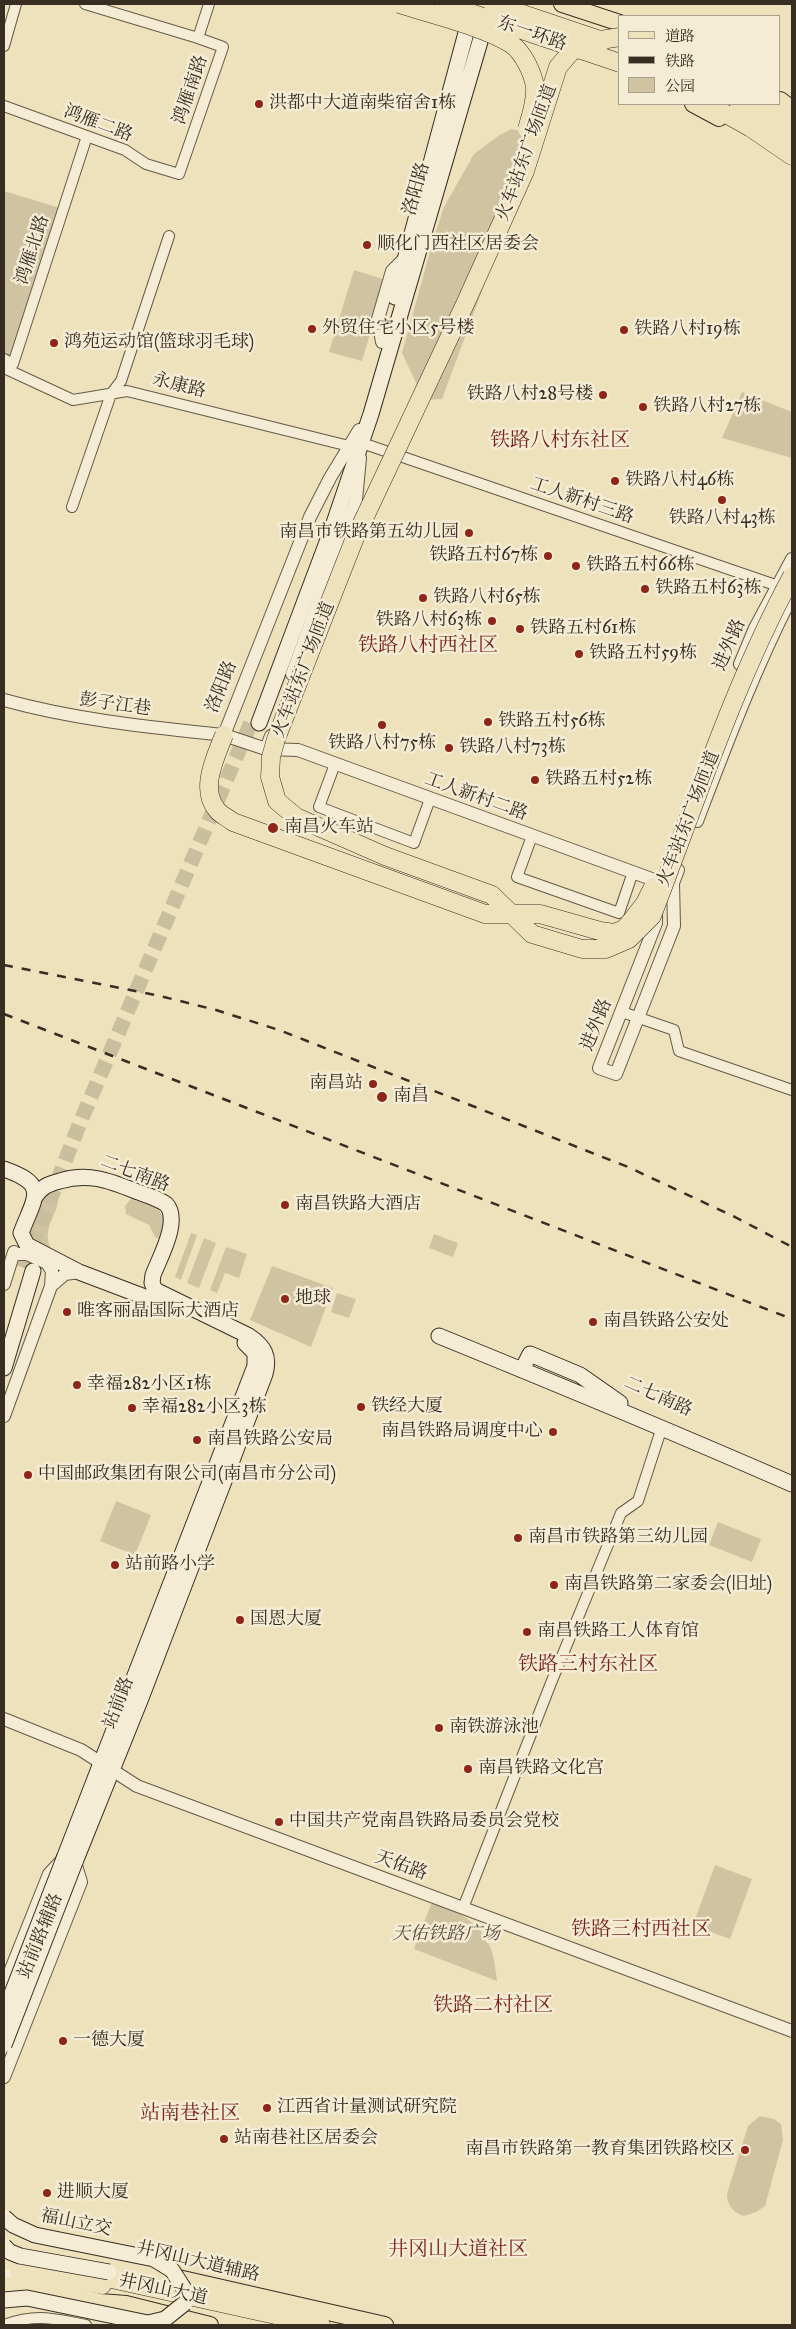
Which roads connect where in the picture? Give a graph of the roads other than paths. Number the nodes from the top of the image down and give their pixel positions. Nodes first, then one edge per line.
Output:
1 (16, 4) edge
2 (84, 4) edge
3 (209, 4) edge
4 (399, 4) edge
5 (427, 4) edge
6 (444, 4) edge
7 (492, 4) edge
8 (517, 4) edge
9 (562, 4) edge
10 (472, 11) edge
11 (618, 22) edge
12 (486, 24) junction
13 (198, 38) junction
14 (618, 38) edge
15 (618, 44) edge
16 (618, 44) edge
17 (4, 46) edge
18 (618, 62) edge
19 (618, 69) edge
20 (781, 101) edge
21 (695, 105) edge
22 (710, 105) edge
23 (741, 105) edge
24 (754, 105) edge
25 (767, 105) edge
26 (4, 106) edge
27 (792, 108) edge
28 (792, 122) edge
29 (792, 131) edge
30 (87, 136) junction
31 (792, 137) edge
32 (792, 156) edge
33 (792, 165) edge
34 (179, 174) joint
35 (168, 236) dead end
36 (466, 302) junction
37 (4, 360) edge
38 (4, 368) edge
39 (111, 394) junction
40 (357, 440) junction
41 (72, 507) dead end
42 (792, 559) edge
43 (785, 581) edge
44 (792, 591) edge
45 (792, 596) edge
46 (4, 700) edge
47 (256, 722) tunnel mouth
48 (224, 734) junction
49 (266, 749) junction
50 (335, 764) junction
51 (430, 799) junction
52 (532, 836) junction
53 (633, 872) junction
54 (665, 882) junction
55 (513, 914) junction
56 (622, 1012) junction
57 (638, 1018) junction
58 (792, 1090) edge
59 (4, 1162) edge
60 (4, 1169) edge
61 (56, 1182) junction
62 (35, 1197) junction
63 (21, 1233) junction
64 (12, 1258) junction
65 (80, 1272) junction
66 (4, 1284) edge
67 (51, 1286) junction
68 (439, 1336) dead end
69 (4, 1340) edge
70 (4, 1368) edge
71 (522, 1370) junction
72 (259, 1372) junction
73 (4, 1416) edge
74 (662, 1427) junction
75 (792, 1474) edge
76 (792, 1484) edge
77 (4, 1719) edge
78 (107, 1766) junction
79 (70, 1859) junction
80 (463, 1908) junction
81 (4, 1987) edge
82 (4, 2014) edge
83 (792, 2032) edge
84 (4, 2045) edge
85 (4, 2078) edge
86 (4, 2228) edge
87 (4, 2259) edge
88 (4, 2269) edge
89 (4, 2275) edge
90 (4, 2285) edge
91 (52, 2290) junction
92 (186, 2299) junction
93 (4, 2300) edge
94 (126, 2304) junction
95 (40, 2316) junction
96 (186, 2324) edge
97 (4, 2325) edge
98 (86, 2325) edge
99 (210, 2325) edge
100 (283, 2325) edge
101 (321, 2325) edge
102 (385, 2325) edge

1 - 17 street
2 - 13 street
3 - 13 street, 鸿雁南路
4 - 36 highway, 火车站东广场匝道, bridge
5 - 10 main road
6 - 18 highway, 东一环路, bridge
7 - 12 main road, 洛阳路
7 - 15 highway, 东一环路, bridge
8 - 16 main road
9 - 11 main road
10 - 12 main road
10 - 40 main road, 洛阳路
12 - 19 main road
12 - 40 main road, 洛阳路
13 - 34 street, 鸿雁南路
14 - 36 highway, 火车站东广场匝道, bridge
20 - 27 main road
21 - 33 main road
22 - 32 highway
23 - 31 highway
24 - 29 main road
25 - 28 highway
26 - 30 street, 鸿雁二路
30 - 34 street, 鸿雁二路
30 - 37 street, 鸿雁北路
35 - 39 street
36 - 55 highway, 火车站东广场匝道, bridge
38 - 39 street, 永康路
39 - 40 street, 永康路
39 - 41 street
40 - 43 street, 工人新村三路
40 - 47 main road, 洛阳路
40 - 48 street, 洛阳路
40 - 49 street, 洛阳路
42 - 43 street, 进外路
43 - 44 street, 工人新村三路
43 - 54 street, 进外路
43 - 55 highway, 火车站东广场匝道, bridge
45 - 54 street, 进外路
46 - 48 street, 彭子江巷
48 - 49 street, 洛阳路
48 - 55 highway, 火车站东广场匝道, bridge
49 - 50 street, 工人新村二路
50 - 51 street, 工人新村二路
50 - 51 street
51 - 52 street, 工人新村二路
52 - 53 street, 工人新村二路
52 - 53 street
53 - 54 street, 工人新村二路
54 - 55 highway, 火车站东广场匝道, bridge
54 - 56 street, 进外路
54 - 57 street, 进外路
56 - 57 street
56 - 57 street, 进外路
57 - 58 street
59 - 61 main road
60 - 62 main road
61 - 62 main road
61 - 72 main road, 二七南路
62 - 63 main road
63 - 64 street
63 - 65 main road
64 - 66 street
64 - 67 street
65 - 67 street
65 - 72 main road
67 - 73 street
68 - 71 main road, 二七南路
69 - 70 main road
71 - 74 main road, 二七南路
71 - 75 main road, 二七南路
72 - 78 main road, 站前路
74 - 76 main road, 二七南路
74 - 80 street
77 - 78 street, 天佑路
78 - 79 main road, 站前路
78 - 80 street, 天佑路
79 - 81 street, 站前路辅路
79 - 82 main road, 站前路, bridge
79 - 84 main road, 站前路, bridge
79 - 85 street, 站前路辅路
80 - 83 street, 天佑路
86 - 87 main road
86 - 92 main road, 福山立交, bridge
86 - 102 main road, 井冈山大道辅路
87 - 92 highway, 井冈山大道
88 - 92 highway, 井冈山大道
89 - 94 main road
90 - 91 main road
91 - 94 main road
91 - 95 street
92 - 93 main road, bridge
92 - 100 highway, 井冈山大道
92 - 101 highway, 井冈山大道
94 - 96 main road
95 - 97 street
95 - 98 street
96 - 99 main road

